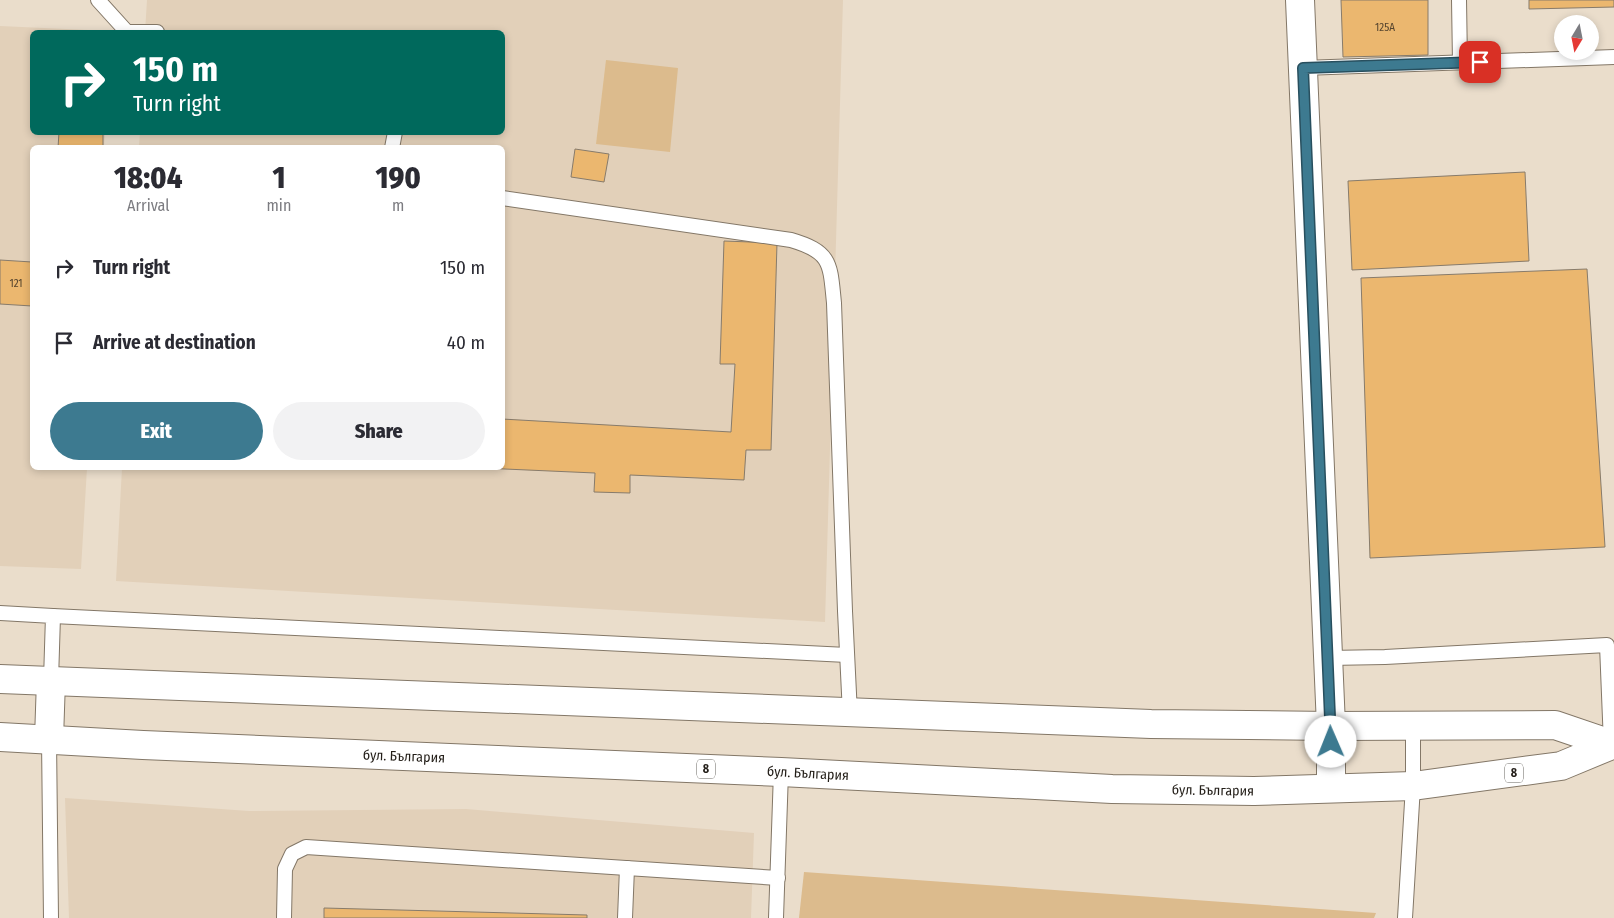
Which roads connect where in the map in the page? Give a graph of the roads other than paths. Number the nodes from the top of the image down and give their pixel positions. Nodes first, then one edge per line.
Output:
1 (98, 0) edge
2 (1300, 0) edge
3 (1459, 0) edge
4 (124, 30) edge
5 (1614, 57) edge
6 (1460, 62) junction
7 (1303, 68) junction
8 (505, 198) edge
9 (0, 613) edge
10 (53, 616) junction
11 (848, 656) junction
12 (1328, 658) junction
13 (0, 679) edge
14 (51, 680) junction
15 (850, 714) junction
16 (1413, 725) junction
17 (1331, 726) junction
18 (0, 737) edge
19 (49, 740) junction
20 (1612, 744) edge
21 (781, 772) junction
22 (1413, 786) junction
23 (1331, 788) junction
24 (627, 868) junction
25 (778, 878) junction
26 (51, 918) edge
27 (284, 918) edge
28 (625, 918) edge
29 (776, 918) edge
30 (1404, 918) edge

1 - 4 lane
2 - 7 main road
3 - 6 lane
5 - 6 lane
6 - 7 lane
7 - 12 main road
8 - 11 lane
9 - 10 lane
10 - 11 lane
10 - 14 lane
11 - 15 lane
12 - 17 main road
12 - 20 lane
13 - 14 main road
14 - 15 main road
14 - 19 main road
15 - 17 main road
16 - 17 main road
16 - 20 main road
16 - 22 lane
17 - 23 main road
18 - 19 main road, бул. България / 8
19 - 21 main road, бул. България / 8
19 - 26 lane
20 - 22 main road, бул. България / 8
21 - 23 main road, бул. България / 8
21 - 25 lane
22 - 23 main road, бул. България / 8
22 - 30 lane
24 - 25 lane
24 - 27 lane
24 - 28 lane
25 - 29 lane

